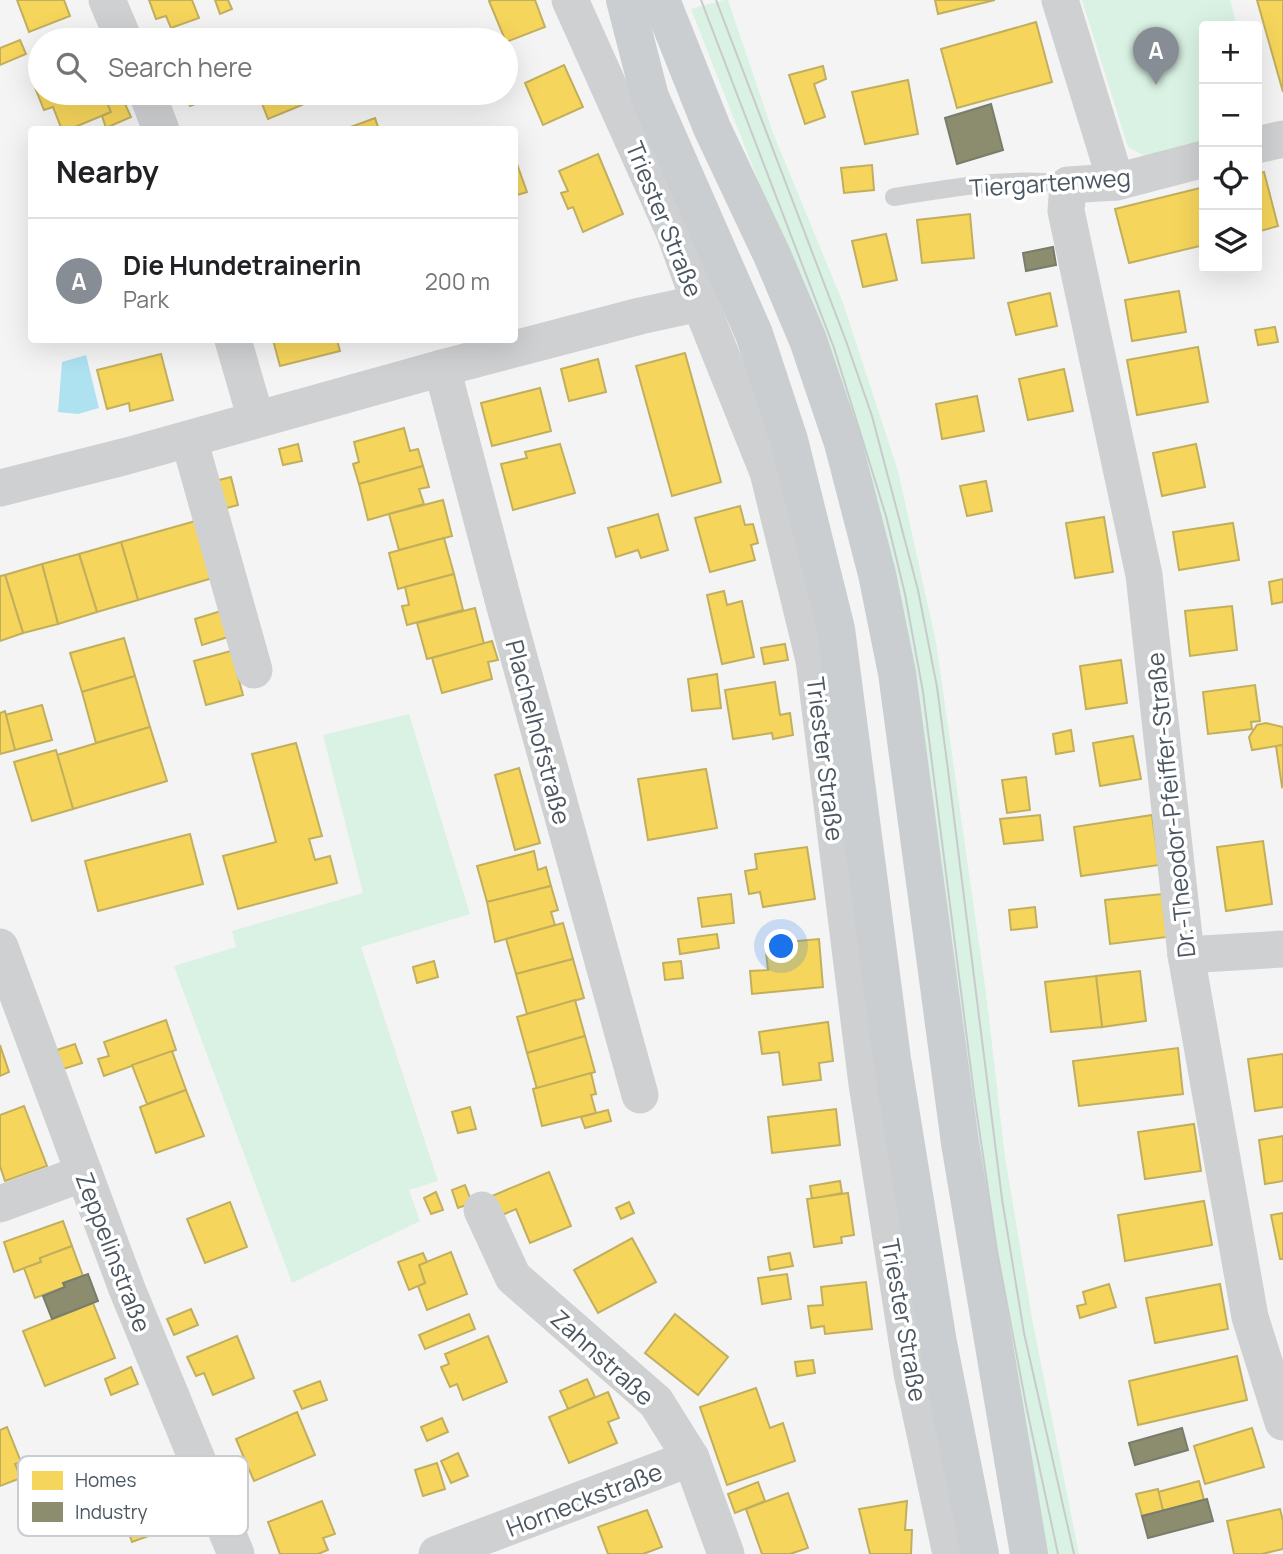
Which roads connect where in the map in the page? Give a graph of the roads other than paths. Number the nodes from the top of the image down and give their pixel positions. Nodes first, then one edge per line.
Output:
1 (107, 0) edge
2 (570, 0) edge
3 (625, 0) edge
4 (661, 0) edge
5 (1060, 0) edge
6 (119, 28) edge
7 (151, 105) edge
8 (159, 126) edge
9 (1283, 139) edge
10 (1262, 144) edge
11 (1199, 160) edge
12 (1116, 181) junction
13 (1068, 185) junction
14 (894, 197) dead end
15 (699, 303) junction
16 (234, 343) edge
17 (442, 368) junction
18 (256, 419) junction
19 (188, 439) junction
20 (0, 488) edge
21 (254, 670) dead end
22 (0, 947) edge
23 (1283, 949) edge
24 (1186, 955) junction
25 (640, 1095) dead end
26 (84, 1173) junction
27 (0, 1204) edge
28 (482, 1210) dead end
29 (1283, 1422) edge
30 (196, 1456) edge
31 (691, 1458) junction
32 (229, 1536) edge
33 (236, 1554) edge
34 (437, 1554) edge
35 (726, 1554) edge
36 (951, 1554) edge
37 (980, 1554) edge
38 (1029, 1554) edge

1 - 6 street
2 - 15 street, Triester Straße
3 - 37 main road, Triester Straße
4 - 38 main road
5 - 12 street
7 - 8 street
9 - 10 street
11 - 12 street, Tiergartenweg
12 - 13 street, Tiergartenweg
13 - 14 lane, Tiergartenweg
13 - 24 street, Dr.-Theodor-Pfeiffer-Straße
15 - 17 street
15 - 36 street, Triester Straße
16 - 18 street
17 - 18 street
17 - 25 street, Plachelhofstraße
18 - 19 street
19 - 20 street
19 - 21 street
22 - 26 street, Zeppelinstraße
23 - 24 street
24 - 29 street, Dr.-Theodor-Pfeiffer-Straße
26 - 27 street
26 - 30 street, Zeppelinstraße
28 - 31 street, Zahnstraße
31 - 34 street, Horneckstraße
31 - 35 street, Zahnstraße
32 - 33 street, Zeppelinstraße

